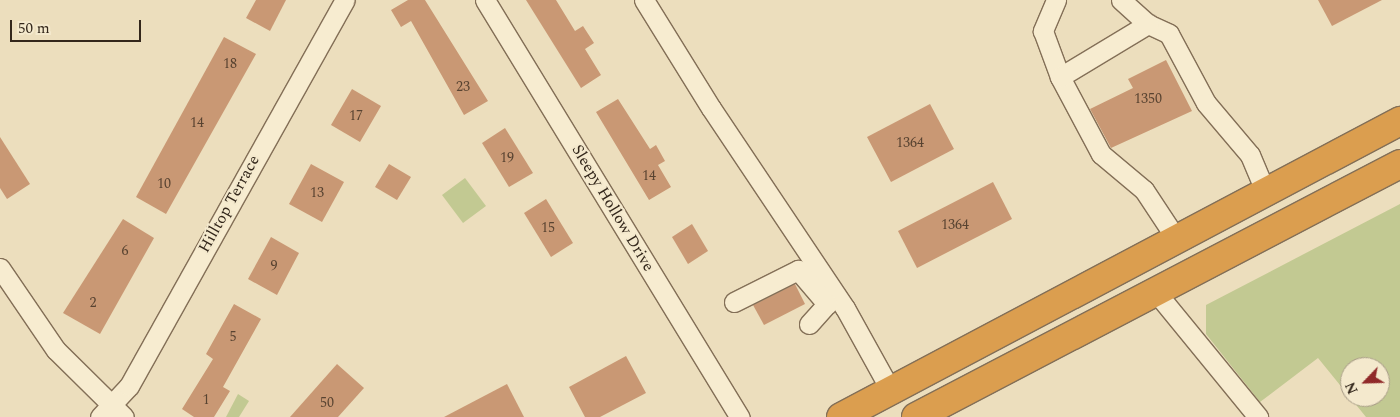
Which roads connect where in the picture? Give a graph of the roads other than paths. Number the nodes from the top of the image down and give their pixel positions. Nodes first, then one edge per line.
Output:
1 (345, 0) edge
2 (485, 0) edge
3 (644, 0) edge
4 (1056, 0) edge
5 (1121, 0) edge
6 (1148, 24) junction
7 (1060, 77) junction
8 (1400, 121) edge
9 (1400, 164) edge
10 (1266, 193) junction
11 (1177, 240) junction
12 (0, 268) edge
13 (1155, 291) junction
14 (734, 302) dead end
15 (809, 324) dead end
16 (891, 391) junction
17 (112, 414) edge
18 (740, 417) edge
19 (841, 417) edge
20 (916, 417) edge
21 (1258, 417) edge

1 - 17 street, Hilltop Terrace
2 - 18 street, Sleepy Hollow Drive
3 - 16 street
4 - 7 street
5 - 6 street
6 - 7 street
6 - 10 street
7 - 11 street
8 - 10 highway
9 - 13 highway
10 - 11 highway
11 - 16 highway
12 - 17 street
13 - 20 highway
13 - 21 street
14 - 15 street
16 - 19 highway

